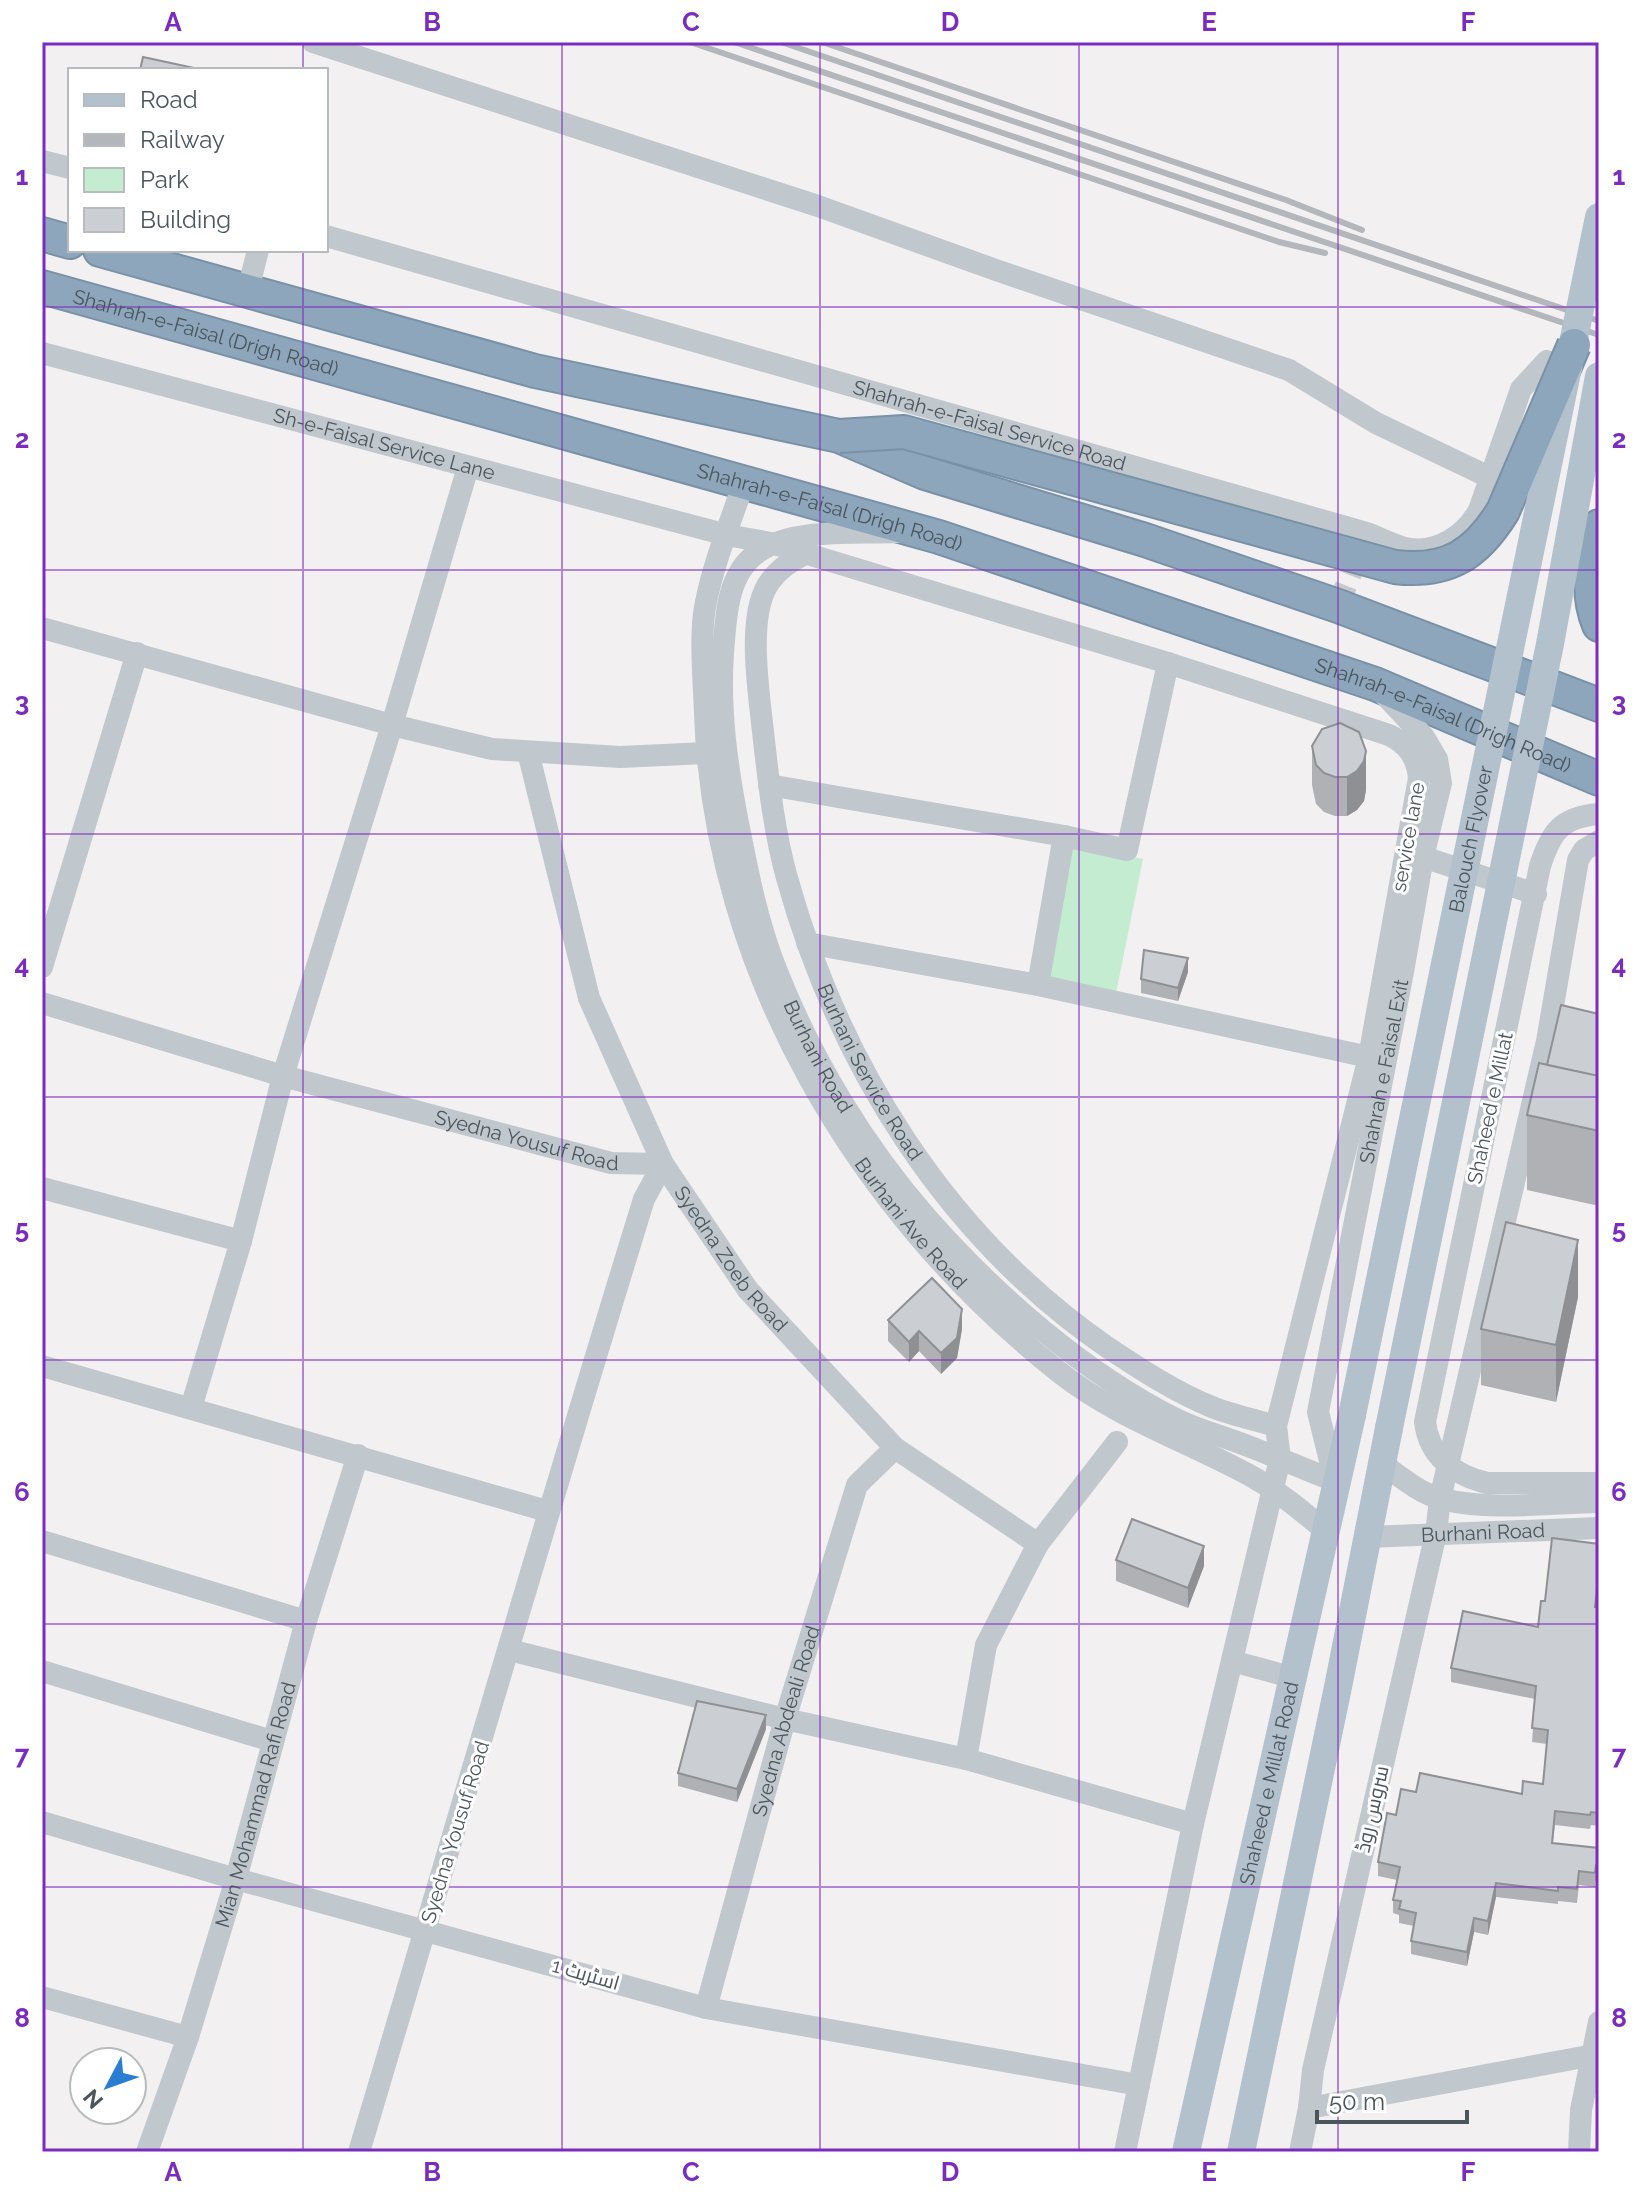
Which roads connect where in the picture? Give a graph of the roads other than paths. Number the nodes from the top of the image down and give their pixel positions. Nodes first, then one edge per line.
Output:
1 (313, 42) edge
2 (42, 161) edge
3 (68, 168) edge
4 (1599, 217) edge
5 (42, 234) edge
6 (328, 237) edge
7 (68, 241) edge
8 (107, 252) edge
9 (258, 252) edge
10 (42, 287) edge
11 (248, 290) junction
12 (42, 353) edge
13 (1561, 353) junction
14 (1596, 411) edge
15 (839, 436) junction
16 (468, 467) junction
17 (1489, 477) junction
18 (744, 482) junction
19 (1599, 526) edge
20 (914, 531) junction
21 (727, 535) junction
22 (771, 543) junction
23 (803, 555) junction
24 (1599, 625) edge
25 (42, 628) edge
26 (137, 653) junction
27 (1168, 663) junction
28 (1375, 684) junction
29 (1599, 705) edge
30 (392, 725) junction
31 (528, 752) junction
32 (706, 753) junction
33 (1599, 779) edge
34 (769, 785) junction
35 (1599, 814) edge
36 (1064, 836) junction
37 (1599, 841) edge
38 (1423, 857) junction
39 (1536, 894) junction
40 (807, 943) junction
41 (42, 967) edge
42 (1038, 985) junction
43 (42, 1003) edge
44 (1369, 1057) junction
45 (283, 1076) junction
46 (663, 1164) junction
47 (42, 1188) edge
48 (241, 1241) junction
49 (42, 1366) edge
50 (191, 1408) junction
51 (1352, 1415) joint
52 (1276, 1426) junction
53 (1117, 1442) dead end
54 (895, 1448) junction
55 (358, 1455) junction
56 (1280, 1459) junction
57 (1382, 1464) junction
58 (1448, 1467) junction
59 (1335, 1481) junction
60 (1599, 1483) edge
61 (1271, 1488) junction
62 (1440, 1499) junction
63 (1599, 1502) edge
64 (547, 1511) junction
65 (1599, 1528) edge
66 (1326, 1531) junction
67 (1436, 1533) junction
68 (1367, 1537) junction
69 (42, 1541) edge
70 (1038, 1544) junction
71 (306, 1621) junction
72 (509, 1650) junction
73 (1232, 1661) junction
74 (1296, 1670) junction
75 (42, 1671) edge
76 (1338, 1687) junction
77 (785, 1719) junction
78 (272, 1741) junction
79 (966, 1759) junction
80 (42, 1822) edge
81 (1193, 1824) junction
82 (236, 1879) junction
83 (425, 1930) junction
84 (42, 1997) edge
85 (706, 2008) junction
86 (1599, 2022) edge
87 (1240, 2031) junction
88 (188, 2037) junction
89 (1595, 2056) edge
90 (1139, 2085) junction
91 (1309, 2108) junction
92 (147, 2152) edge
93 (359, 2152) edge
94 (1125, 2152) edge
95 (1186, 2152) edge
96 (1200, 2152) edge
97 (1224, 2152) edge
98 (1241, 2152) edge
99 (1300, 2152) edge
100 (1579, 2152) edge

1 - 17 street
2 - 3 street
4 - 13 main road, Balouch Flyover, bridge
5 - 7 highway
6 - 17 street, Shahrah-e-Faisal Service Road
8 - 11 highway
9 - 11 street
10 - 18 highway, Shahrah-e-Faisal (Drigh Road)
11 - 15 highway
12 - 16 street, Sh-e-Faisal Service Lane
13 - 15 highway, bridge
13 - 17 street, Shahrah-e-Faisal Service Road
13 - 51 main road, Balouch Flyover, bridge
14 - 57 main road, Balouch Flyover, bridge
15 - 29 highway
16 - 21 street, Sh-e-Faisal Service Lane
16 - 30 street
18 - 20 highway, Shahrah-e-Faisal (Drigh Road)
18 - 21 street
19 - 24 highway
20 - 22 street
20 - 28 highway, Shahrah-e-Faisal (Drigh Road)
21 - 22 street, Sh-e-Faisal Service Lane
21 - 32 street
22 - 23 street, service lane
22 - 56 street, Burhani Road
23 - 27 street, service lane
23 - 34 street, Burhani Service Road
25 - 26 street
26 - 30 street
26 - 41 street
27 - 36 street
27 - 44 street, service lane
28 - 33 highway, Shahrah-e-Faisal (Drigh Road)
28 - 38 street, Shahrah e Faisal Exit
30 - 31 street
30 - 45 street
31 - 32 street
31 - 46 street, Syedna Zoeb Road
32 - 61 street, Burhani Ave Road
34 - 36 street
34 - 40 street, Burhani Service Road
35 - 39 street, Shaheed e Millat
36 - 42 street
37 - 58 street
38 - 39 street
38 - 59 street, Shahrah e Faisal Exit
39 - 58 street, Shaheed e Millat
40 - 42 street
40 - 52 street, Burhani Service Road
42 - 44 street
43 - 45 street, Syedna Yousuf Road
44 - 52 street, service lane
45 - 46 street, Syedna Yousuf Road
45 - 48 street
46 - 54 street, Syedna Zoeb Road
46 - 64 street, Syedna Yousuf Road
47 - 48 street
48 - 50 street
49 - 50 street
50 - 55 street
51 - 59 main road, Shaheed e Millat Road
52 - 56 street, service lane
53 - 70 street
54 - 70 street, Syedna Zoeb Road
54 - 77 street, Syedna Abdeali Road
55 - 64 street
55 - 71 street, Mian Mohammad Rafi Road
56 - 59 street, Burhani Road
56 - 61 street, service lane
57 - 62 street, Burhani Road
57 - 68 main road, Balouch Flyover
58 - 60 street
58 - 62 street, سروس روڈ
59 - 66 main road, Shaheed e Millat Road
61 - 66 street, Burhani Ave Road
61 - 73 street, service lane
62 - 63 street, Burhani Road
62 - 67 street, سروس روڈ
64 - 72 street, Syedna Yousuf Road
65 - 67 street, Burhani Road
66 - 74 main road, Shaheed e Millat Road
67 - 68 street, Burhani Road
67 - 91 street, سروس روڈ
68 - 76 main road
69 - 71 street
70 - 79 street
71 - 78 street, Mian Mohammad Rafi Road
72 - 77 street
72 - 83 street, Syedna Yousuf Road
73 - 74 street
73 - 81 street, service lane
74 - 87 main road
74 - 95 main road, Shaheed e Millat Road
75 - 78 street
76 - 87 main road
76 - 98 main road
77 - 79 street
77 - 85 street, Syedna Abdeali Road
78 - 82 street, Mian Mohammad Rafi Road
79 - 81 street
80 - 82 street, اسٹریٹ 1
81 - 90 street, service lane
82 - 83 street, اسٹریٹ 1
82 - 88 street, Mian Mohammad Rafi Road
83 - 85 street, اسٹریٹ 1
83 - 93 street, Syedna Yousuf Road
84 - 88 street
85 - 90 street, اسٹریٹ 1
86 - 89 street
87 - 96 main road
87 - 97 main road
88 - 92 street, Mian Mohammad Rafi Road
89 - 91 street
89 - 100 street
90 - 94 street, service lane
91 - 99 street, سروس روڈ

